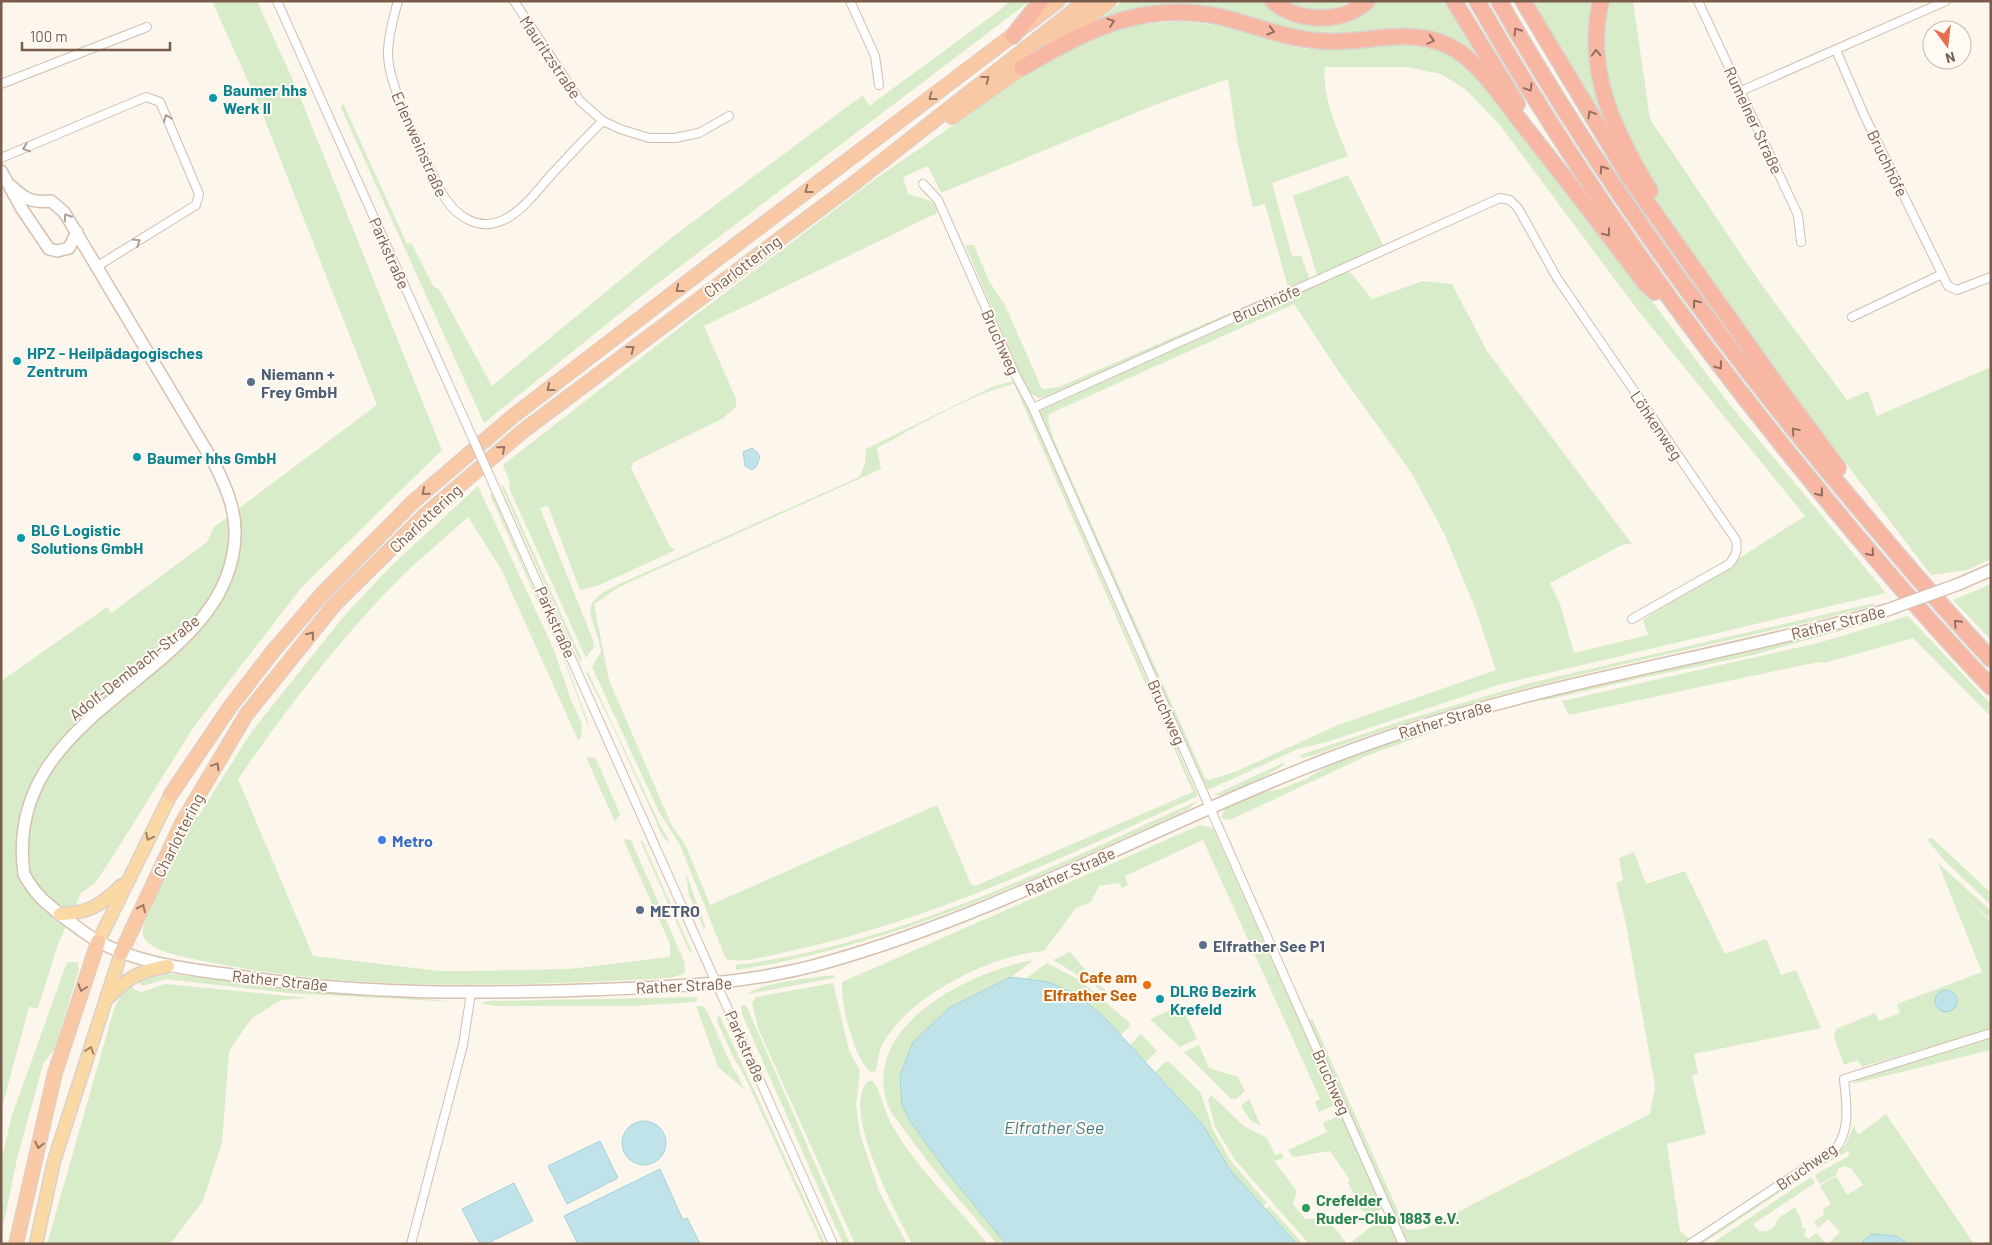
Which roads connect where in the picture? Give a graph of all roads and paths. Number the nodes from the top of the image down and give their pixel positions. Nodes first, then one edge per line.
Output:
1 (277, 1) edge
2 (398, 1) edge
3 (514, 1) edge
4 (850, 1) edge
5 (1041, 1) edge
6 (1058, 1) edge
7 (1086, 1) edge
8 (1109, 1) edge
9 (1273, 1) edge
10 (1367, 1) edge
11 (1454, 1) edge
12 (1477, 1) edge
13 (1500, 1) edge
14 (1523, 1) edge
15 (1601, 1) edge
16 (1698, 1) edge
17 (1946, 1) edge
18 (147, 26) dead end
19 (1013, 36) junction
20 (1836, 50) junction
21 (1022, 68) junction
22 (1, 84) edge
23 (879, 85) dead end
24 (1740, 90) junction
25 (729, 116) dead end
26 (602, 120) junction
27 (1546, 152) junction
28 (1, 158) edge
29 (1, 171) edge
30 (923, 184) dead end
31 (852, 185) junction
32 (11, 186) junction
33 (1500, 198) joint
34 (51, 201) junction
35 (30, 221) junction
36 (77, 232) junction
37 (1801, 242) dead end
38 (69, 248) junction
39 (93, 263) junction
40 (1942, 274) junction
41 (1991, 277) edge
42 (1707, 284) junction
43 (1679, 313) junction
44 (1852, 318) dead end
45 (1033, 408) junction
46 (1871, 523) junction
47 (1991, 570) edge
48 (1632, 619) dead end
49 (1991, 658) edge
50 (116, 681) dead end
51 (1991, 687) edge
52 (172, 794) joint
53 (1210, 809) junction
54 (14, 842) dead end
55 (127, 880) junction
56 (60, 914) junction
57 (98, 942) junction
58 (121, 953) junction
59 (168, 966) junction
60 (718, 984) junction
61 (471, 993) junction
62 (105, 1002) junction
63 (1991, 1033) edge
64 (16, 1244) edge
65 (36, 1244) edge
66 (412, 1244) edge
67 (833, 1244) edge
68 (1403, 1244) edge
69 (1690, 1244) edge

1 - 60 street, Parkstraße, bridge
2 - 26 street, Erlenweinstraße
3 - 26 street, Mauritzstraße
4 - 23 street
5 - 19 highway
6 - 19 highway, Charlottering
31 -> 7 highway, Charlottering
8 - 21 highway
9 - 10 highway
11 - 27 highway
12 -> 43 highway
46 -> 13 highway
42 -> 14 highway
42 -> 15 highway
16 - 24 street, Rumelner Straße
17 - 20 street
18 - 22 street
19 -> 52 highway, Charlottering
20 - 24 street
20 - 40 street, Bruchhöfe
21 -> 27 highway
21 - 31 highway
24 - 37 street, Rumelner Straße
25 - 26 street, Mauritzstraße
27 -> 43 highway
39 -> 28 street
29 - 32 main road
30 - 45 street, Bruchweg
58 -> 31 highway, Charlottering
32 - 34 main road
32 - 35 main road
33 - 45 street, Bruchhöfe
33 - 48 street, Löhkenweg
34 - 35 main road
36 -> 34 main road, Adolf-Dembach-Straße
35 - 38 main road
36 - 38 main road
36 - 39 main road, Adolf-Dembach-Straße
38 - 39 main road
39 - 50 main road, Adolf-Dembach-Straße
40 - 41 street, Bruchhöfe
40 - 44 street
42 - 46 highway
43 -> 51 highway
45 - 53 street, Bruchweg
49 -> 46 highway
47 - 53 main road, Rather Straße, bridge
52 -> 55 main road, Charlottering
53 - 60 main road, Rather Straße
53 - 68 street, Bruchweg
54 - 56 main road
55 - 56 main road
55 - 57 main road, Charlottering
56 - 57 main road
57 - 58 main road
57 -> 64 highway, Charlottering
58 - 59 main road, Rather Straße
58 - 62 main road, Charlottering
59 - 61 main road, Rather Straße
59 - 62 main road
60 - 61 main road, Rather Straße
60 - 67 street, Parkstraße
61 - 66 street
65 -> 62 main road, Charlottering
63 - 69 street, Bruchweg

